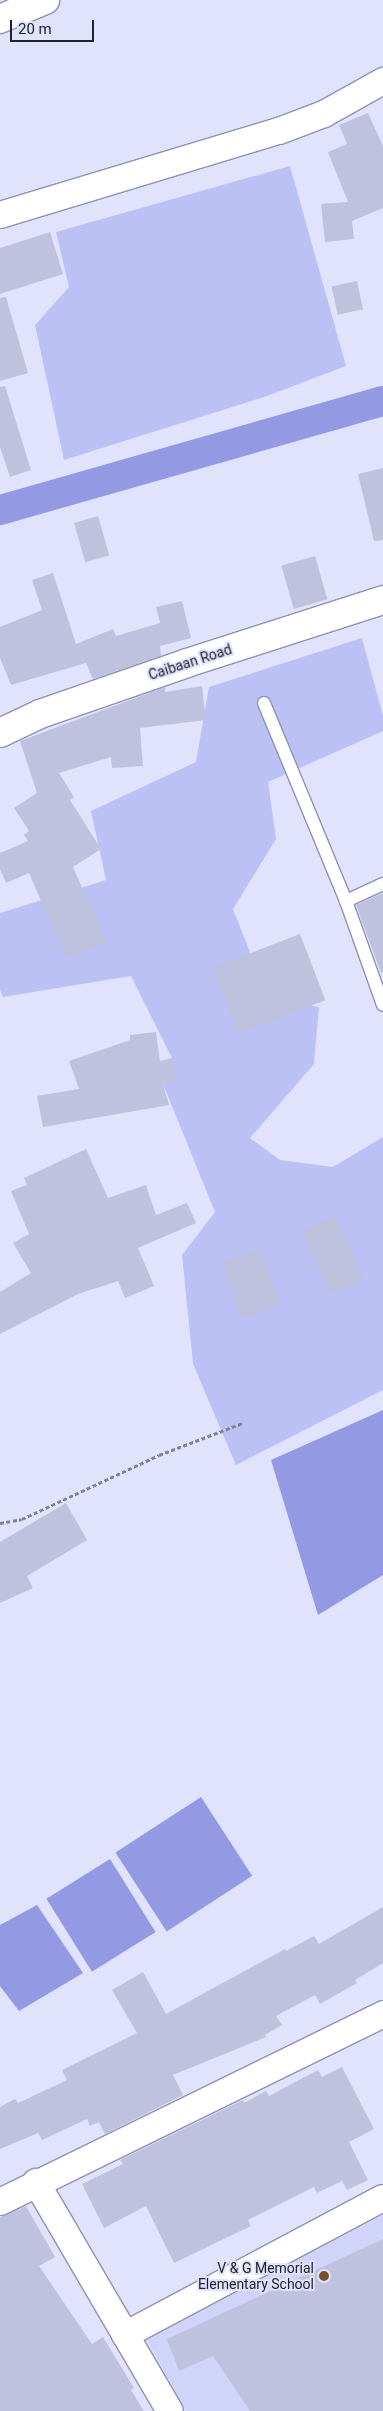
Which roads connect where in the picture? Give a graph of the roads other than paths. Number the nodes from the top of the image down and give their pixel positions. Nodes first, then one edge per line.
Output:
1 (45, 0) edge
2 (0, 19) edge
3 (383, 81) edge
4 (0, 215) edge
5 (383, 600) edge
6 (264, 703) dead end
7 (0, 733) edge
8 (383, 884) edge
9 (346, 901) junction
10 (383, 1005) edge
11 (383, 2014) edge
12 (36, 2182) junction
13 (383, 2198) edge
14 (0, 2202) edge
15 (125, 2335) junction
16 (170, 2411) edge

1 - 2 street
3 - 4 street
5 - 7 street, Caibaan Road
6 - 9 lane
8 - 9 lane
9 - 10 lane
11 - 12 street
12 - 14 street
12 - 15 street
13 - 15 street
15 - 16 street

